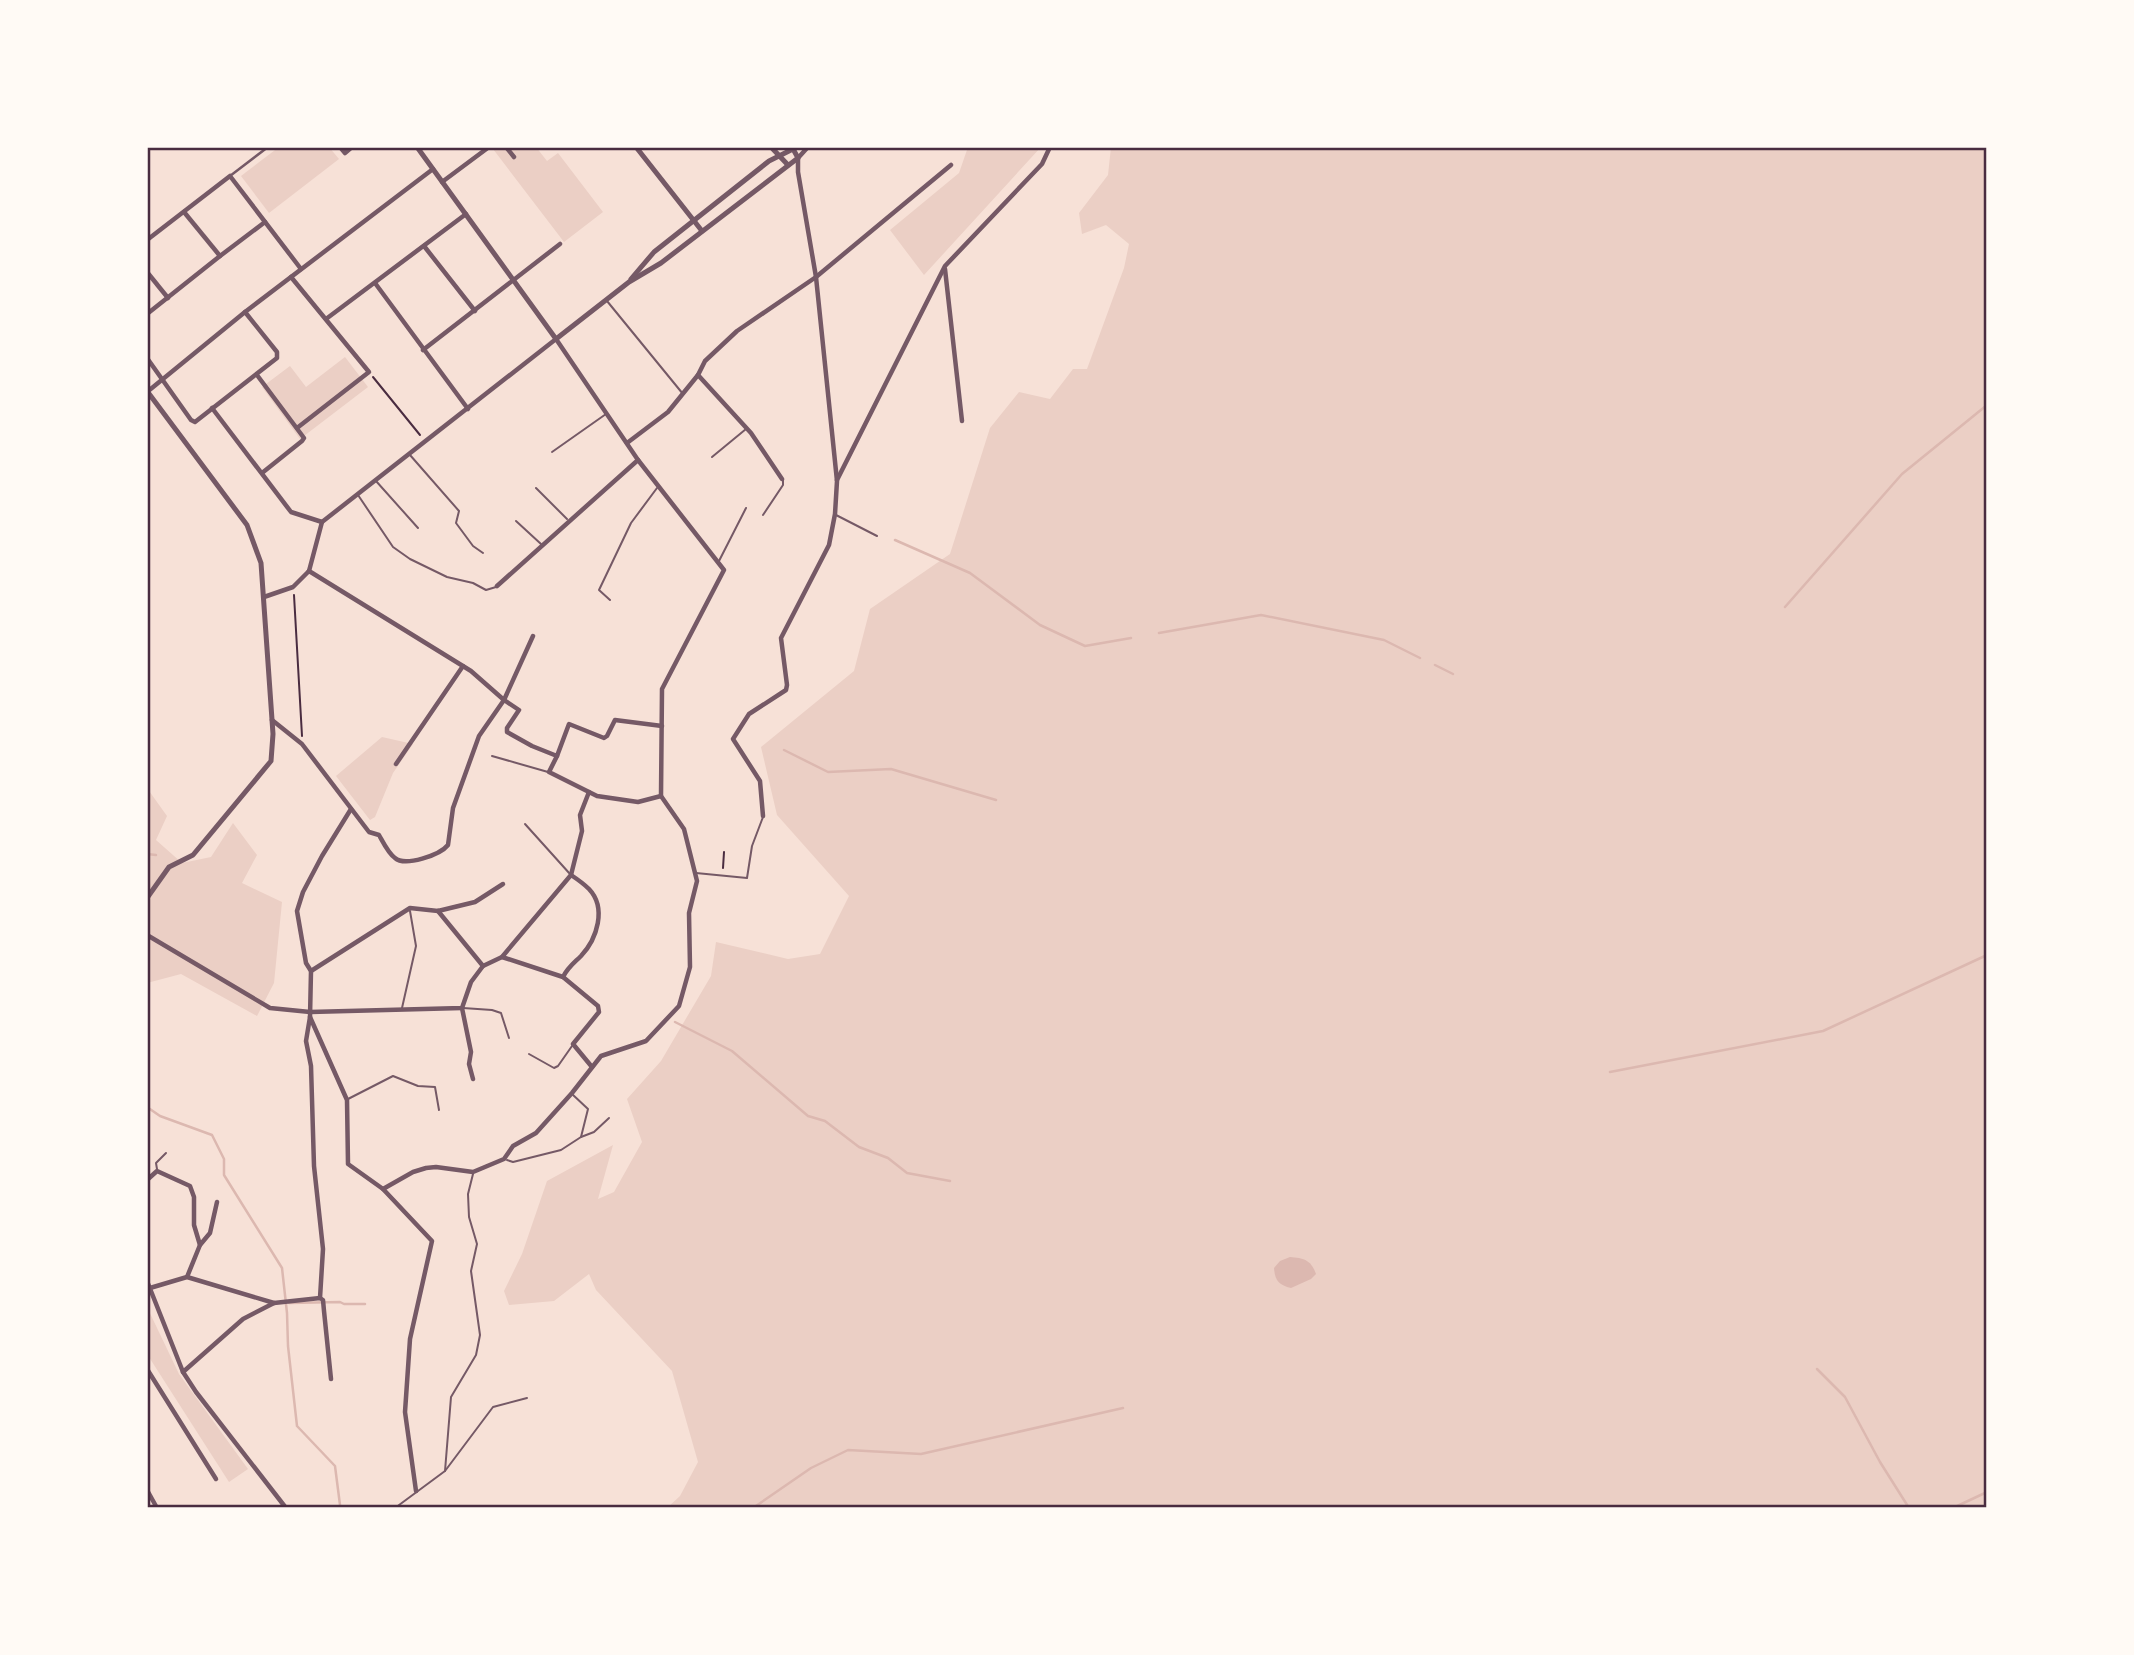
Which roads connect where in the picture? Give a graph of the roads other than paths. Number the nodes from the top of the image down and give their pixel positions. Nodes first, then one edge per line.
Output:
1 (268, 147) edge
2 (340, 147) edge
3 (352, 147) edge
4 (417, 147) edge
5 (489, 147) edge
6 (506, 147) edge
7 (636, 147) edge
8 (771, 147) edge
9 (1050, 147) edge
10 (793, 148) edge
11 (807, 148) edge
12 (779, 155) junction
13 (514, 157) dead end
14 (798, 158) junction
15 (788, 165) junction
16 (951, 165) dead end
17 (433, 169) junction
18 (798, 172) junction
19 (230, 176) junction
20 (442, 182) junction
21 (184, 212) junction
22 (466, 214) junction
23 (694, 221) junction
24 (265, 222) junction
25 (702, 232) junction
26 (147, 240) edge
27 (560, 244) dead end
28 (424, 246) junction
29 (220, 256) junction
30 (945, 266) junction
31 (301, 270) junction
32 (147, 272) edge
33 (291, 277) junction
34 (816, 277) junction
35 (514, 281) junction
36 (629, 282) junction
37 (375, 283) junction
38 (168, 298) junction
39 (606, 300) junction
40 (475, 311) junction
41 (245, 312) junction
42 (147, 314) edge
43 (326, 319) junction
44 (556, 339) junction
45 (424, 350) junction
46 (147, 358) edge
47 (698, 374) junction
48 (257, 375) junction
49 (162, 379) junction
50 (147, 392) edge
51 (683, 394) junction
52 (212, 408) junction
53 (468, 409) junction
54 (607, 413) junction
55 (962, 421) dead end
56 (297, 428) junction
57 (746, 429) junction
58 (627, 443) junction
59 (552, 452) dead end
60 (409, 454) junction
61 (712, 457) dead end
62 (638, 460) junction
63 (262, 473) junction
64 (782, 479) joint
65 (375, 480) junction
66 (836, 481) junction
67 (659, 486) junction
68 (536, 488) dead end
69 (357, 494) junction
70 (746, 508) dead end
71 (835, 514) junction
72 (763, 515) dead end
73 (516, 521) dead end
74 (322, 522) junction
75 (569, 522) junction
76 (418, 528) dead end
77 (877, 536) dead end
78 (543, 545) junction
79 (483, 553) dead end
80 (718, 562) junction
81 (309, 571) junction
82 (498, 586) joint
83 (264, 597) junction
84 (610, 600) dead end
85 (533, 636) dead end
86 (463, 666) junction
87 (503, 700) junction
88 (271, 719) junction
89 (662, 726) junction
90 (492, 756) dead end
91 (557, 756) junction
92 (396, 764) dead end
93 (550, 772) junction
94 (589, 792) junction
95 (661, 796) junction
96 (351, 809) junction
97 (763, 816) joint
98 (525, 824) dead end
99 (695, 873) junction
100 (571, 875) junction
101 (503, 884) dead end
102 (147, 898) edge
103 (410, 908) junction
104 (438, 911) junction
105 (147, 935) edge
106 (502, 957) junction
107 (483, 966) junction
108 (311, 971) junction
109 (564, 977) junction
110 (462, 1008) junction
111 (402, 1009) junction
112 (310, 1014) junction
113 (509, 1038) dead end
114 (573, 1044) junction
115 (528, 1054) dead end
116 (592, 1067) junction
117 (473, 1079) dead end
118 (572, 1093) junction
119 (347, 1100) junction
120 (439, 1110) dead end
121 (608, 1118) dead end
122 (581, 1137) junction
123 (166, 1153) dead end
124 (503, 1159) junction
125 (157, 1171) junction
126 (473, 1172) junction
127 (147, 1180) edge
128 (383, 1189) junction
129 (217, 1202) dead end
130 (200, 1245) junction
131 (187, 1278) junction
132 (147, 1281) edge
133 (148, 1288) edge
134 (321, 1299) junction
135 (274, 1303) junction
136 (147, 1368) edge
137 (183, 1372) junction
138 (331, 1379) dead end
139 (527, 1398) dead end
140 (445, 1471) junction
141 (216, 1479) dead end
142 (147, 1490) edge
143 (416, 1491) junction
144 (157, 1508) edge
145 (286, 1508) edge
146 (395, 1508) edge

1 - 19 street
2 - 3 street
4 - 17 street
5 - 20 street
6 - 13 street
7 - 23 street
8 - 12 street
9 - 30 street
10 - 11 street
10 - 12 street
10 - 14 street
11 - 14 street
12 - 15 street
12 - 23 street
14 - 15 street
14 - 18 street
15 - 18 street
15 - 25 street
16 - 34 street
17 - 20 street
17 - 31 street
18 - 34 street
19 - 21 street
19 - 24 street
20 - 22 street
21 - 26 street
21 - 29 street
22 - 28 street
22 - 35 street
23 - 25 street
23 - 36 street
24 - 29 street
24 - 31 street
25 - 36 street
27 - 35 street
28 - 37 street
28 - 40 street
29 - 38 street
30 - 55 street
30 - 66 street
31 - 33 street
32 - 38 street
33 - 41 street
33 - 43 street
34 - 47 street
34 - 66 street
35 - 40 street
35 - 44 street
36 - 39 street
37 - 43 street
37 - 45 street
38 - 42 street
39 - 44 street
39 - 51 lane
40 - 45 street
41 - 48 street
41 - 49 street
43 - 56 street
44 - 53 street
44 - 54 street
45 - 53 street
46 - 49 street
47 - 51 street
47 - 57 street
48 - 52 street
48 - 56 street
49 - 50 street
49 - 52 street
50 - 83 street
51 - 58 street
52 - 63 street
53 - 60 street
54 - 58 street
54 - 59 lane
56 - 63 street
57 - 61 lane
57 - 64 street
58 - 62 street
60 - 65 street
60 - 79 lane
62 - 67 street
62 - 75 street
63 - 74 street
64 - 72 lane
65 - 69 street
65 - 76 lane
66 - 71 street
67 - 80 street
67 - 84 lane
68 - 75 lane
69 - 74 street
69 - 82 lane
70 - 80 lane
71 - 77 lane
71 - 97 street
73 - 78 lane
74 - 81 street
75 - 78 street
78 - 82 street
80 - 89 street
81 - 83 street
81 - 86 street
83 - 88 street
85 - 87 street
86 - 87 street
86 - 92 street
87 - 91 street
87 - 96 street
88 - 96 street
88 - 102 street
89 - 91 street
89 - 95 street
90 - 93 lane
91 - 93 street
93 - 94 street
94 - 95 street
94 - 100 street
95 - 99 street
96 - 108 street
97 - 99 lane
98 - 100 lane
99 - 116 street
100 - 106 street
100 - 109 street
101 - 104 street
103 - 104 street
103 - 108 street
103 - 111 lane
104 - 107 street
105 - 112 street
106 - 107 street
106 - 109 street
107 - 110 street
108 - 112 street
109 - 114 street
110 - 111 street
110 - 113 lane
110 - 117 street
111 - 112 street
112 - 119 street
112 - 134 street
114 - 115 lane
114 - 116 street
116 - 118 street
118 - 122 lane
118 - 124 street
119 - 120 lane
119 - 128 street
121 - 122 lane
122 - 124 lane
123 - 125 lane
124 - 126 street
125 - 127 street
125 - 130 street
126 - 128 street
126 - 140 lane
128 - 143 street
129 - 130 street
130 - 131 street
131 - 133 street
131 - 135 street
132 - 133 street
133 - 137 street
134 - 135 street
134 - 138 street
135 - 137 street
136 - 141 street
137 - 145 street
139 - 140 lane
140 - 143 lane
142 - 144 street
143 - 146 lane

